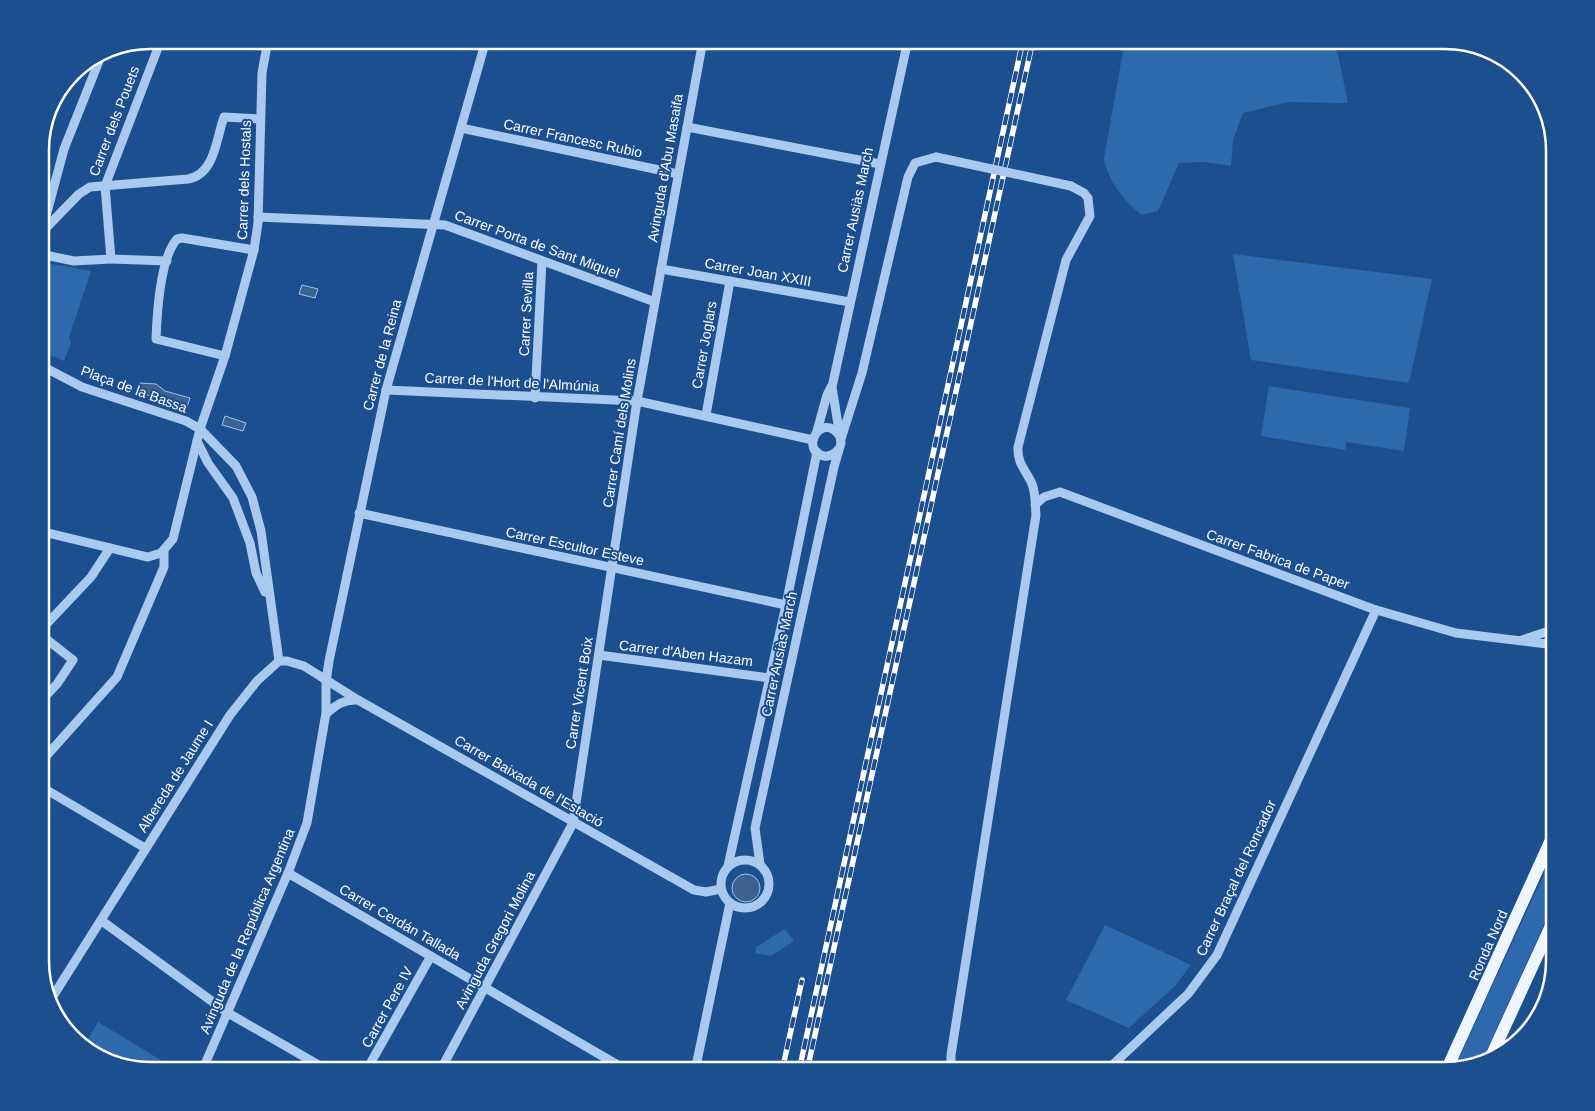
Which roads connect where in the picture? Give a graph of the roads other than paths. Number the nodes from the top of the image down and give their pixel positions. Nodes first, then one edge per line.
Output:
1 (157, 49) edge
2 (266, 49) edge
3 (483, 49) edge
4 (701, 49) edge
5 (906, 49) edge
6 (100, 61) edge
7 (260, 118) junction
8 (687, 127) junction
9 (461, 128) junction
10 (880, 164) junction
11 (678, 174) junction
12 (105, 186) junction
13 (49, 204) edge
14 (258, 217) junction
15 (49, 226) edge
16 (432, 226) junction
17 (254, 250) junction
18 (49, 256) edge
19 (111, 259) junction
20 (167, 261) junction
21 (542, 261) junction
22 (661, 269) junction
23 (730, 281) junction
24 (655, 302) junction
25 (850, 302) junction
26 (225, 356) junction
27 (49, 369) edge
28 (49, 372) edge
29 (59, 374) junction
30 (218, 376) joint
31 (832, 387) junction
32 (386, 390) junction
33 (535, 398) junction
34 (637, 401) junction
35 (706, 415) junction
36 (200, 430) junction
37 (817, 431) junction
38 (840, 437) junction
39 (813, 440) junction
40 (197, 441) junction
41 (838, 450) junction
42 (817, 452) junction
43 (1035, 505) junction
44 (359, 513) junction
45 (49, 533) edge
46 (110, 548) junction
47 (164, 551) junction
48 (612, 569) junction
49 (270, 601) junction
50 (786, 605) junction
51 (1376, 610) junction
52 (49, 623) edge
53 (1546, 632) edge
54 (49, 641) edge
55 (1518, 641) junction
56 (1546, 644) edge
57 (599, 655) junction
58 (279, 661) junction
59 (770, 678) junction
60 (326, 682) junction
61 (49, 692) edge
62 (358, 700) junction
63 (326, 714) junction
64 (49, 753) edge
65 (49, 791) edge
66 (573, 822) junction
67 (146, 848) junction
68 (1546, 851) edge
69 (760, 864) junction
70 (728, 866) junction
71 (288, 873) junction
72 (721, 889) junction
73 (730, 903) junction
74 (102, 922) junction
75 (1546, 937) edge
76 (431, 956) junction
77 (486, 988) junction
78 (54, 994) edge
79 (228, 1014) junction
80 (1494, 1049) edge
81 (206, 1062) edge
82 (313, 1062) edge
83 (371, 1062) edge
84 (445, 1062) edge
85 (604, 1062) edge
86 (697, 1062) edge
87 (951, 1062) edge
88 (1116, 1062) edge
89 (1450, 1062) edge

1 - 12 street, Carrer dels Pouets
2 - 7 street, Carrer dels Hostals
3 - 9 street, Carrer de la Reina
4 - 8 street, Avinguda d'Abu Masaifa
5 - 10 street, Carrer Ausiàs March
6 - 13 street
7 - 12 street
7 - 14 street, Carrer dels Hostals
8 - 10 street
8 - 11 street, Avinguda d'Abu Masaifa
9 - 11 street, Carrer Francesc Rubio
9 - 16 street, Carrer de la Reina
10 - 25 street, Carrer Ausiàs March
11 - 22 street, Avinguda d'Abu Masaifa
12 - 15 street, Carrer dels Pouets
12 - 19 street
14 - 16 street, Carrer Porta de Sant Miquel
14 - 17 street, Carrer dels Hostals
16 - 21 street, Carrer Porta de Sant Miquel
16 - 32 street, Carrer de la Reina
17 - 20 street
17 - 26 street, Carrer dels Hostals
18 - 19 street
19 - 20 street
20 - 26 street
21 - 24 street, Carrer Porta de Sant Miquel
21 - 33 street, Carrer Sevilla
22 - 23 street, Carrer Joan XXIII
22 - 24 street, Avinguda d'Abu Masaifa
23 - 25 street, Carrer Joan XXIII
23 - 35 street, Carrer Joglars
24 - 34 street, Carrer Camí dels Molins
25 - 31 street, Carrer Ausiàs March
26 - 30 street, Carrer dels Hostals
27 - 29 street
28 - 29 street
29 - 36 street, Plaça de la Bassa
30 - 36 street, Plaça de la Bassa
31 - 37 street, Carrer Ausiàs March
31 - 38 street, Carrer Ausiàs March
32 - 33 street, Carrer de l'Hort de l'Almúnia
32 - 44 street, Carrer de la Reina
33 - 34 street, Carrer de l'Hort de l'Almúnia
34 - 35 street, Carrer de l'Hort de l'Almúnia
34 - 48 street, Carrer Camí dels Molins
35 - 39 street, Carrer de l'Hort de l'Almúnia
36 - 40 street, Plaça de la Bassa
36 - 49 street, Plaça de la Bassa
37 - 38 street
37 - 39 street
38 - 41 street
38 - 43 street, bridge
39 - 42 street
40 - 47 street, Plaça de la Bassa
40 - 49 street
41 - 42 street
41 - 69 street, Carrer Ausiàs March
42 - 50 street, Carrer Ausiàs March
43 - 51 street, Carrer Fabrica de Paper
43 - 87 street
44 - 48 street, Carrer Escultor Esteve
44 - 60 street, Carrer de la Reina
45 - 46 street
46 - 47 street
46 - 52 street
47 - 64 street, Plaça de la Bassa
48 - 50 street, Carrer Escultor Esteve
48 - 57 street, Carrer Vicent Boix
49 - 58 street
50 - 59 street, Carrer Ausiàs March
51 - 55 street, Carrer Fabrica de Paper
51 - 88 street, Carrer Braçal del Roncador
53 - 55 street, Carrer Fabrica de Paper
54 - 61 street
55 - 56 street, Carrer Fabrica de Paper
57 - 59 street, Carrer d'Aben Hazam
57 - 66 street, Carrer Vicent Boix
58 - 60 street, Carrer Baixada de l'Estació
58 - 67 street, Albereda de Jaume I
59 - 70 street, Carrer Ausiàs March
60 - 62 street, Carrer Baixada de l'Estació
60 - 63 street, Avinguda de la República Argentina
62 - 63 street
62 - 66 street, Carrer Baixada de l'Estació
63 - 71 street, Avinguda de la República Argentina
65 - 67 street
66 - 72 street, Carrer Baixada de l'Estació
66 - 77 street, Avinguda Gregori Molina
67 - 74 street, Albereda de Jaume I
68 - 89 main road, Ronda Nord
69 - 70 street
69 - 73 street
70 - 72 street
71 - 76 street, Carrer Cerdán Tallada
71 - 79 street, Avinguda de la República Argentina
72 - 73 street
73 - 86 street
74 - 78 street, Albereda de Jaume I
74 - 79 street
75 - 80 main road
76 - 77 street, Carrer Cerdán Tallada
76 - 83 street, Carrer Pere IV
77 - 84 street, Avinguda Gregori Molina
77 - 85 street, Carrer Cerdán Tallada
79 - 81 street, Avinguda de la República Argentina
79 - 82 street

